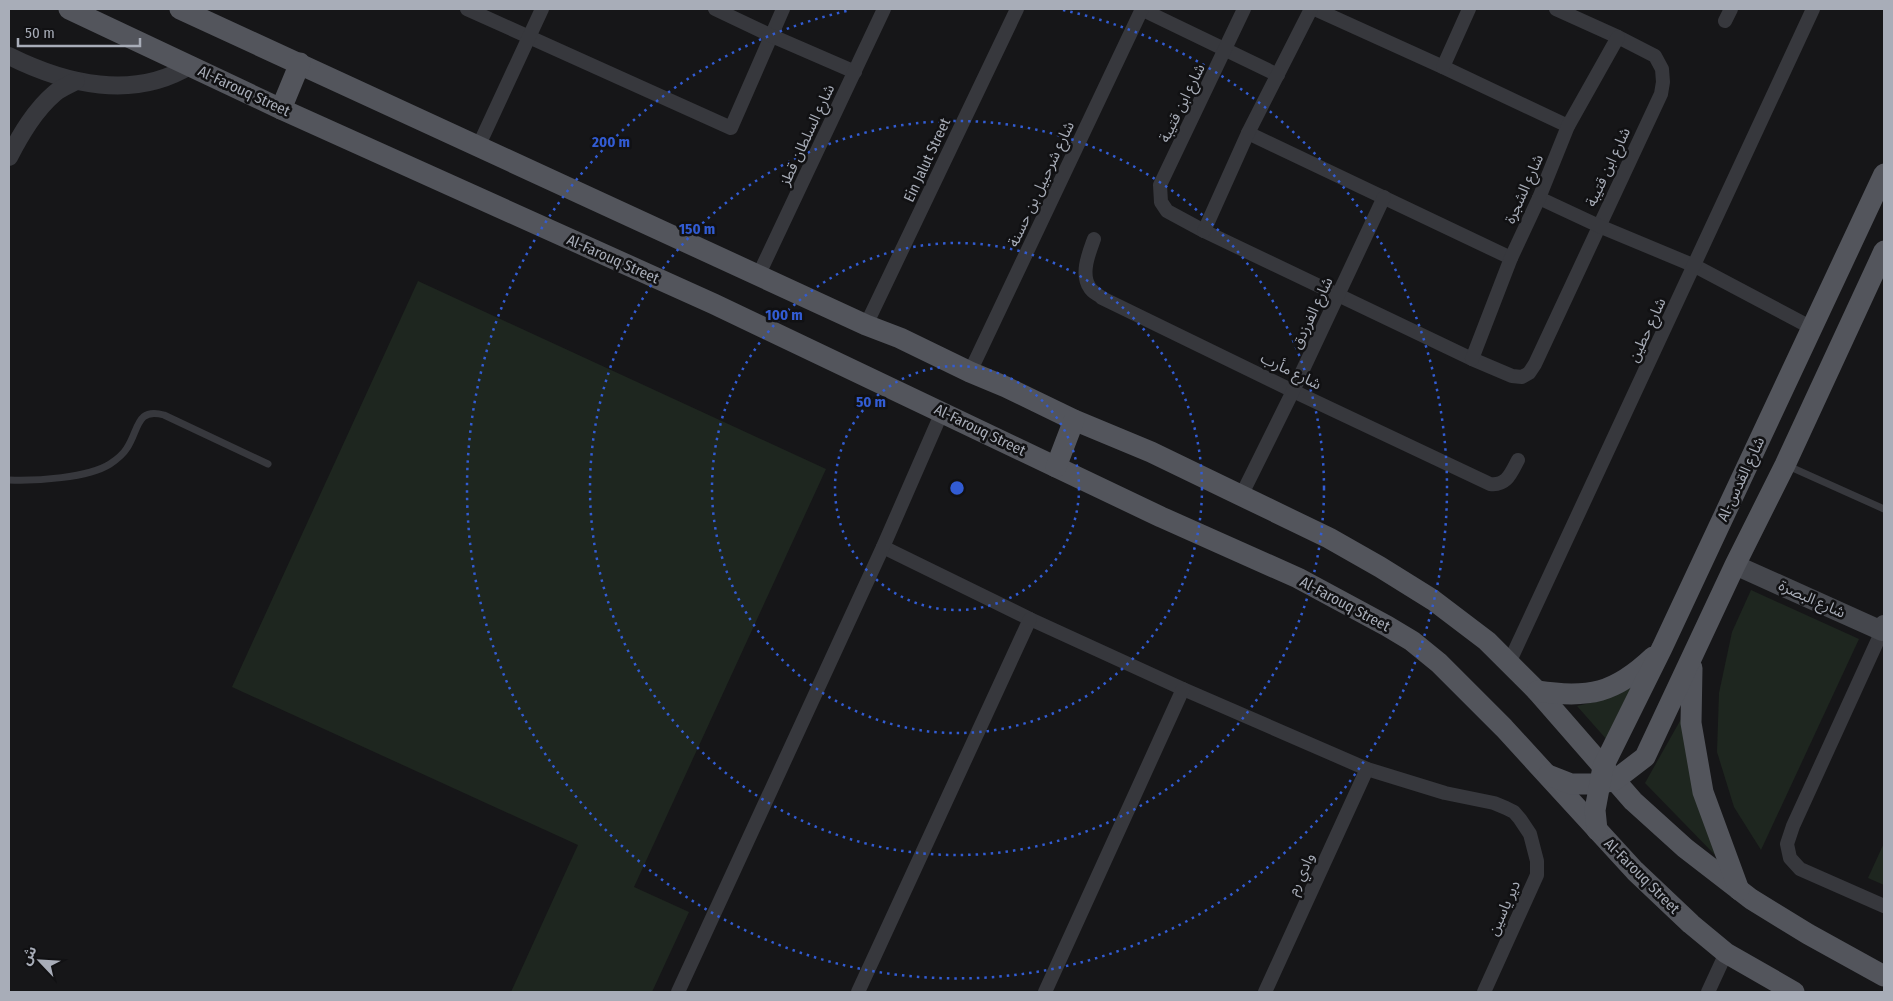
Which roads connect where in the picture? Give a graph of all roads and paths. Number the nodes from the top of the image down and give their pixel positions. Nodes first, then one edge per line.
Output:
1 (70, 9) edge
2 (467, 9) edge
3 (542, 9) edge
4 (715, 9) edge
5 (783, 9) edge
6 (884, 9) edge
7 (1017, 9) edge
8 (1142, 9) edge
9 (1244, 9) edge
10 (1313, 9) edge
11 (1469, 9) edge
12 (1556, 9) edge
13 (1813, 9) edge
14 (191, 11) edge
15 (772, 36) junction
16 (529, 37) junction
17 (1618, 37) junction
18 (1225, 50) junction
19 (9, 56) edge
20 (300, 63) junction
21 (191, 65) junction
22 (1443, 67) junction
23 (855, 72) junction
24 (1278, 74) junction
25 (76, 81) junction
26 (281, 109) junction
27 (1568, 126) junction
28 (1248, 134) junction
29 (478, 147) junction
30 (9, 157) edge
31 (1884, 174) edge
32 (1384, 197) junction
33 (1539, 198) junction
34 (1599, 226) junction
35 (1204, 231) junction
36 (1094, 239) dead end
37 (1884, 251) edge
38 (1511, 258) junction
39 (1695, 266) junction
40 (759, 274) junction
41 (1338, 294) junction
42 (866, 325) junction
43 (1812, 328) junction
44 (1472, 359) junction
45 (970, 372) junction
46 (1293, 391) junction
47 (942, 412) junction
48 (1074, 420) junction
49 (1518, 460) dead end
50 (268, 464) dead end
51 (1786, 465) junction
52 (1056, 467) junction
53 (9, 480) edge
54 (1242, 496) junction
55 (1884, 508) edge
56 (883, 548) junction
57 (1735, 565) junction
58 (1030, 619) junction
59 (1883, 628) edge
60 (1662, 648) junction
61 (1692, 660) junction
62 (1509, 664) junction
63 (1183, 689) junction
64 (1537, 691) junction
65 (1367, 769) junction
66 (1547, 775) junction
67 (1606, 777) junction
68 (1596, 830) junction
69 (1739, 890) junction
70 (1884, 906) edge
71 (1726, 953) junction
72 (1884, 976) edge
73 (678, 992) edge
74 (858, 992) edge
75 (1046, 992) edge
76 (1265, 992) edge
77 (1484, 992) edge
78 (1708, 992) edge
79 (1794, 992) edge

1 - 21 main road, Al-Farouq Street
2 - 16 street
3 - 16 street
4 - 15 street
5 - 15 street
6 - 23 street, شارع السلطان قطز
7 - 42 street, Ein Jalut Street
8 - 18 street
8 - 45 street, شارع شرحبيل بن حسنة
9 - 18 street, شارع ابن قتيبة
10 - 22 street
10 - 24 street
11 - 22 street
12 - 17 street, شارع ابن قتيبة
13 - 39 street, شارع حطين
14 - 20 main road
15 - 16 street
15 - 23 street
16 - 29 street
17 - 27 street, شارع الشجرة
17 - 34 street, شارع ابن قتيبة
18 - 24 street
18 - 35 street, شارع ابن قتيبة
19 - 25 street
20 - 26 main road
20 - 29 main road
21 - 25 street
21 - 26 main road, Al-Farouq Street
22 - 27 street
23 - 40 street, شارع السلطان قطز
24 - 28 street
25 - 30 street
26 - 47 main road, Al-Farouq Street
27 - 33 street, شارع الشجرة
28 - 32 street
28 - 35 street
29 - 40 main road
31 - 43 main road, Al-شارع القدس
32 - 38 street
32 - 41 street, شارع الفرزدق
33 - 34 street
33 - 38 street, شارع الشجرة
34 - 39 street
34 - 44 street, شارع ابن قتيبة
35 - 41 street
36 - 46 street, شارع مأرب
37 - 51 main road
38 - 44 street, شارع الشجرة
39 - 43 street
39 - 62 street, شارع حطين
40 - 42 main road
41 - 44 street
41 - 46 street, شارع الفرزدق
42 - 45 main road
43 - 60 main road, Al-شارع القدس
45 - 48 main road
46 - 49 street, شارع مأرب
46 - 54 street, شارع الفرزدق
47 - 52 main road, Al-Farouq Street
47 - 56 street
48 - 52 main road
48 - 54 main road
50 - 53 lane
51 - 55 lane
51 - 57 main road
52 - 66 main road, Al-Farouq Street
54 - 62 main road
56 - 58 street
56 - 73 street
57 - 59 main road, شارع البصرة
57 - 61 main road
58 - 63 street
58 - 74 street
59 - 70 street
60 - 64 main road
60 - 67 main road, Al-شارع القدس
61 - 67 main road
61 - 69 main road
62 - 64 main road
63 - 65 street
63 - 75 street
64 - 67 main road
65 - 76 street, وادي رم
65 - 77 street, دير ياسين
66 - 67 main road
66 - 68 main road, Al-Farouq Street
67 - 68 main road, Al-شارع القدس
67 - 69 main road
68 - 71 main road, Al-Farouq Street
69 - 72 main road
71 - 78 street
71 - 79 main road, Al-Farouq Street

